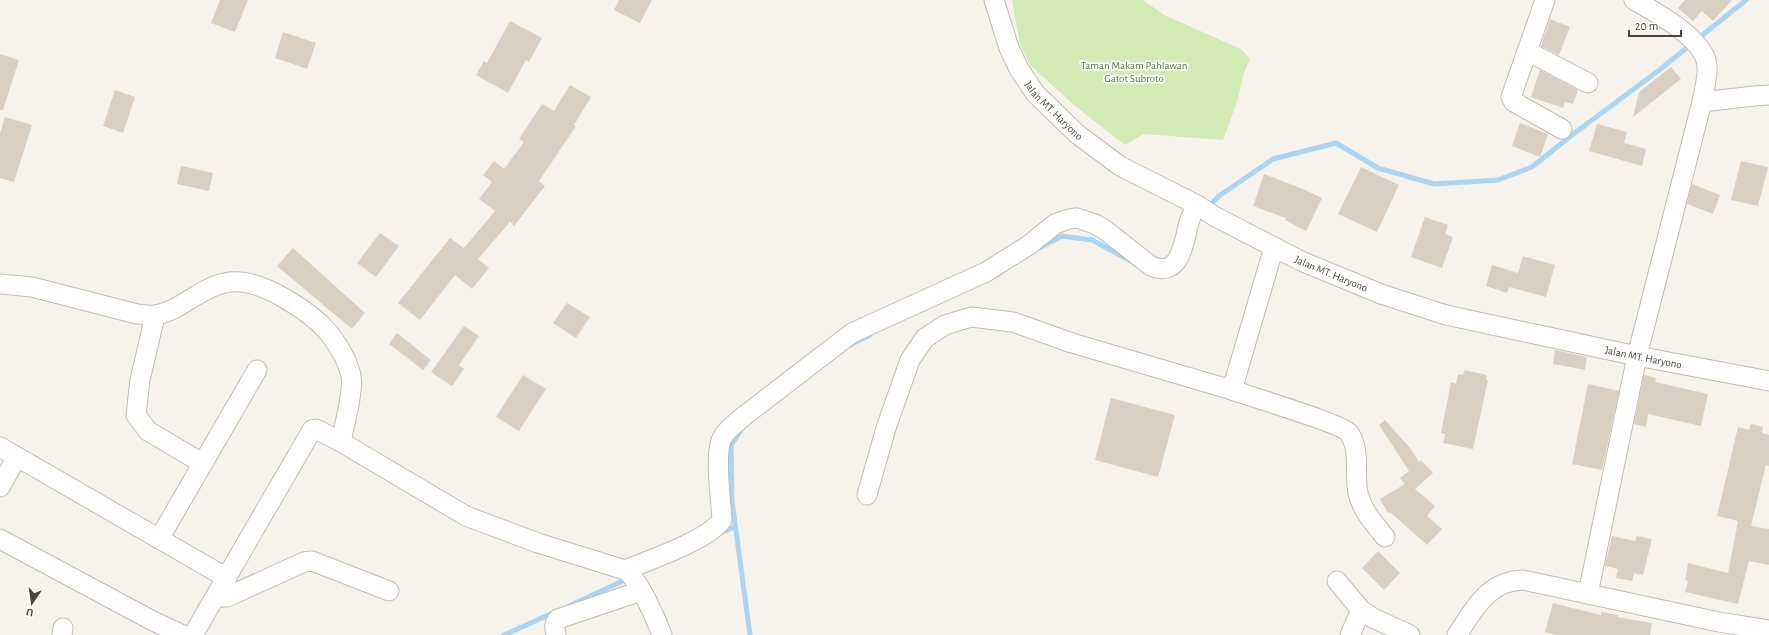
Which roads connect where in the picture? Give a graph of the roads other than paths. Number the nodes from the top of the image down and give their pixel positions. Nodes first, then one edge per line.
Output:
1 (994, 0) edge
2 (1545, 0) edge
3 (1634, 0) edge
4 (1527, 51) junction
5 (1588, 83) dead end
6 (1769, 95) edge
7 (1702, 102) junction
8 (1562, 129) dead end
9 (1197, 205) junction
10 (1274, 247) junction
11 (0, 284) edge
12 (155, 316) junction
13 (1637, 356) junction
14 (257, 370) dead end
15 (1768, 378) edge
16 (1232, 390) junction
17 (341, 442) junction
18 (0, 447) edge
19 (17, 456) junction
20 (202, 464) junction
21 (0, 487) edge
22 (867, 495) dead end
23 (1385, 536) dead end
24 (0, 539) edge
25 (159, 539) junction
26 (8, 549) edge
27 (227, 578) junction
28 (633, 579) junction
29 (1337, 581) dead end
30 (388, 591) dead end
31 (1588, 594) junction
32 (217, 597) junction
33 (1361, 610) junction
34 (153, 628) edge
35 (1718, 628) edge
36 (1769, 630) edge
37 (183, 635) edge
38 (193, 635) edge
39 (556, 635) edge
40 (662, 635) edge
41 (1350, 635) edge
42 (1410, 635) edge
43 (1457, 635) edge

1 - 9 street, Jalan MT. Haryono
2 - 4 street
3 - 7 street
4 - 5 street
4 - 8 street
6 - 7 street
7 - 13 street
9 - 10 street, Jalan MT. Haryono
9 - 28 street
10 - 13 street, Jalan MT. Haryono
10 - 16 street
11 - 12 street
12 - 17 street
12 - 20 street
13 - 15 street, Jalan MT. Haryono
13 - 31 street
14 - 20 street
16 - 22 street
16 - 23 street
17 - 27 street
17 - 28 street
18 - 19 street
19 - 21 street
19 - 25 street
20 - 25 street
24 - 26 street
25 - 27 street
26 - 34 street
27 - 32 street
28 - 39 street
28 - 40 street
29 - 33 street
30 - 32 street
31 - 35 street
31 - 43 street
32 - 38 street
33 - 41 street
33 - 42 street
34 - 37 street
35 - 36 street

